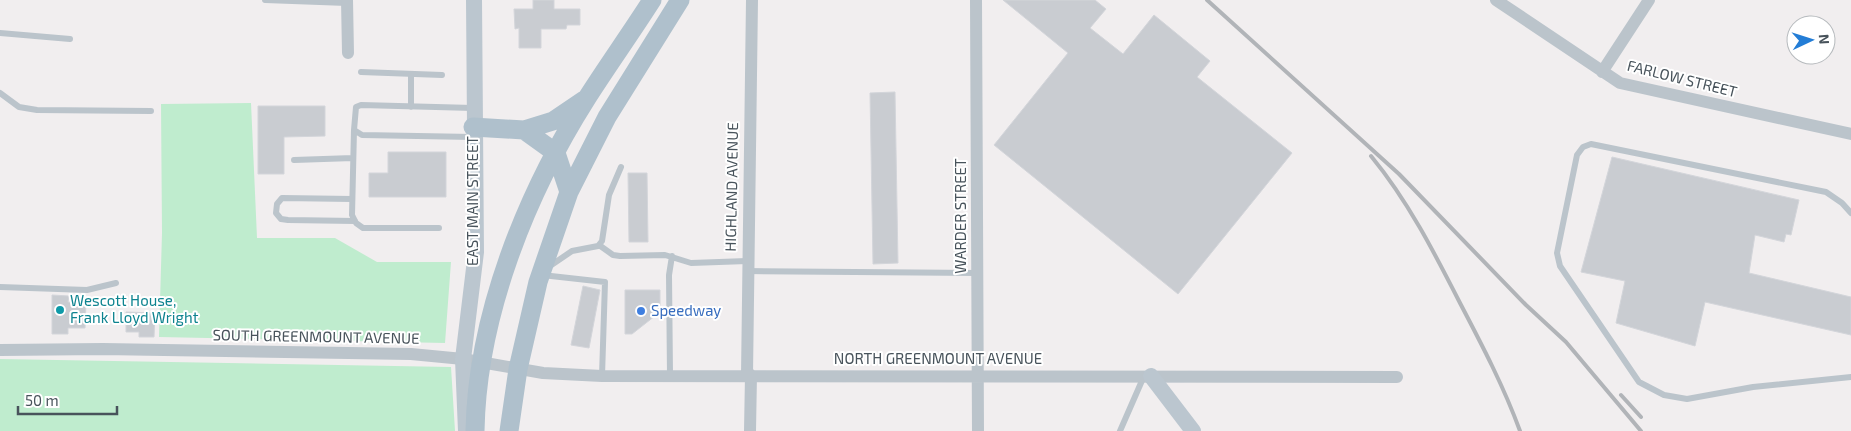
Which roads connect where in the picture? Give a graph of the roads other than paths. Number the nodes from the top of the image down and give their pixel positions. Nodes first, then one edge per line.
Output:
1 (265, 0) edge
2 (474, 0) edge
3 (652, 0) edge
4 (680, 0) edge
5 (752, 0) edge
6 (976, 0) edge
7 (1496, 0) edge
8 (1649, 0) edge
9 (347, 2) edge
10 (0, 33) edge
11 (70, 39) dead end
12 (348, 53) dead end
13 (361, 72) dead end
14 (1602, 72) junction
15 (411, 74) junction
16 (442, 75) dead end
17 (0, 93) edge
18 (587, 98) junction
19 (411, 107) junction
20 (151, 111) dead end
21 (473, 124) junction
22 (354, 130) junction
23 (524, 130) junction
24 (1851, 134) edge
25 (556, 152) junction
26 (353, 158) junction
27 (294, 160) dead end
28 (621, 167) dead end
29 (569, 192) junction
30 (352, 199) junction
31 (1851, 213) edge
32 (355, 221) junction
33 (439, 228) dead end
34 (599, 245) junction
35 (672, 256) junction
36 (747, 266) junction
37 (541, 273) junction
38 (978, 273) junction
39 (116, 283) dead end
40 (0, 287) edge
41 (0, 350) edge
42 (463, 359) junction
43 (481, 362) junction
44 (518, 369) junction
45 (670, 375) junction
46 (749, 375) junction
47 (978, 375) junction
48 (602, 376) junction
49 (1147, 376) junction
50 (1397, 377) dead end
51 (1851, 377) edge
52 (466, 431) edge
53 (475, 431) edge
54 (509, 431) edge
55 (750, 431) edge
56 (978, 431) edge
57 (1120, 431) edge
58 (1193, 431) edge

1 - 9 lane
2 - 21 main road, EAST MAIN STREET
3 - 18 main road
4 - 29 main road
5 - 36 street, HIGHLAND AVENUE
6 - 38 street, WARDER STREET
7 - 14 street, FARLOW STREET
8 - 14 street
9 - 12 street
10 - 11 lane
13 - 15 lane
14 - 24 street, FARLOW STREET
15 - 16 lane
15 - 19 lane
17 - 20 lane
18 - 23 main road
18 - 25 main road
19 - 21 lane
19 - 22 lane
21 - 22 lane
21 - 23 main road
21 - 42 main road, EAST MAIN STREET
22 - 26 lane
23 - 25 main road
25 - 29 main road
25 - 43 main road
26 - 27 lane
26 - 30 lane
28 - 34 lane
29 - 37 main road
30 - 32 lane
30 - 32 lane
31 - 51 lane
32 - 33 lane
34 - 35 lane
34 - 37 lane
35 - 36 lane
35 - 45 lane
36 - 38 lane
36 - 46 street, HIGHLAND AVENUE
37 - 44 main road
37 - 48 lane
38 - 47 street, WARDER STREET
39 - 40 lane
41 - 42 street, SOUTH GREENMOUNT AVENUE
42 - 43 street, SOUTH GREENMOUNT AVENUE
42 - 52 main road, EAST MAIN STREET
43 - 44 street, NORTH GREENMOUNT AVENUE
43 - 53 main road
44 - 48 street, NORTH GREENMOUNT AVENUE
44 - 54 main road
45 - 46 street, NORTH GREENMOUNT AVENUE
45 - 48 street, NORTH GREENMOUNT AVENUE
46 - 47 street, NORTH GREENMOUNT AVENUE
46 - 55 street, HIGHLAND AVENUE
47 - 49 street, NORTH GREENMOUNT AVENUE
47 - 56 street, WARDER STREET
49 - 50 street, NORTH GREENMOUNT AVENUE
49 - 57 lane
49 - 58 main road

